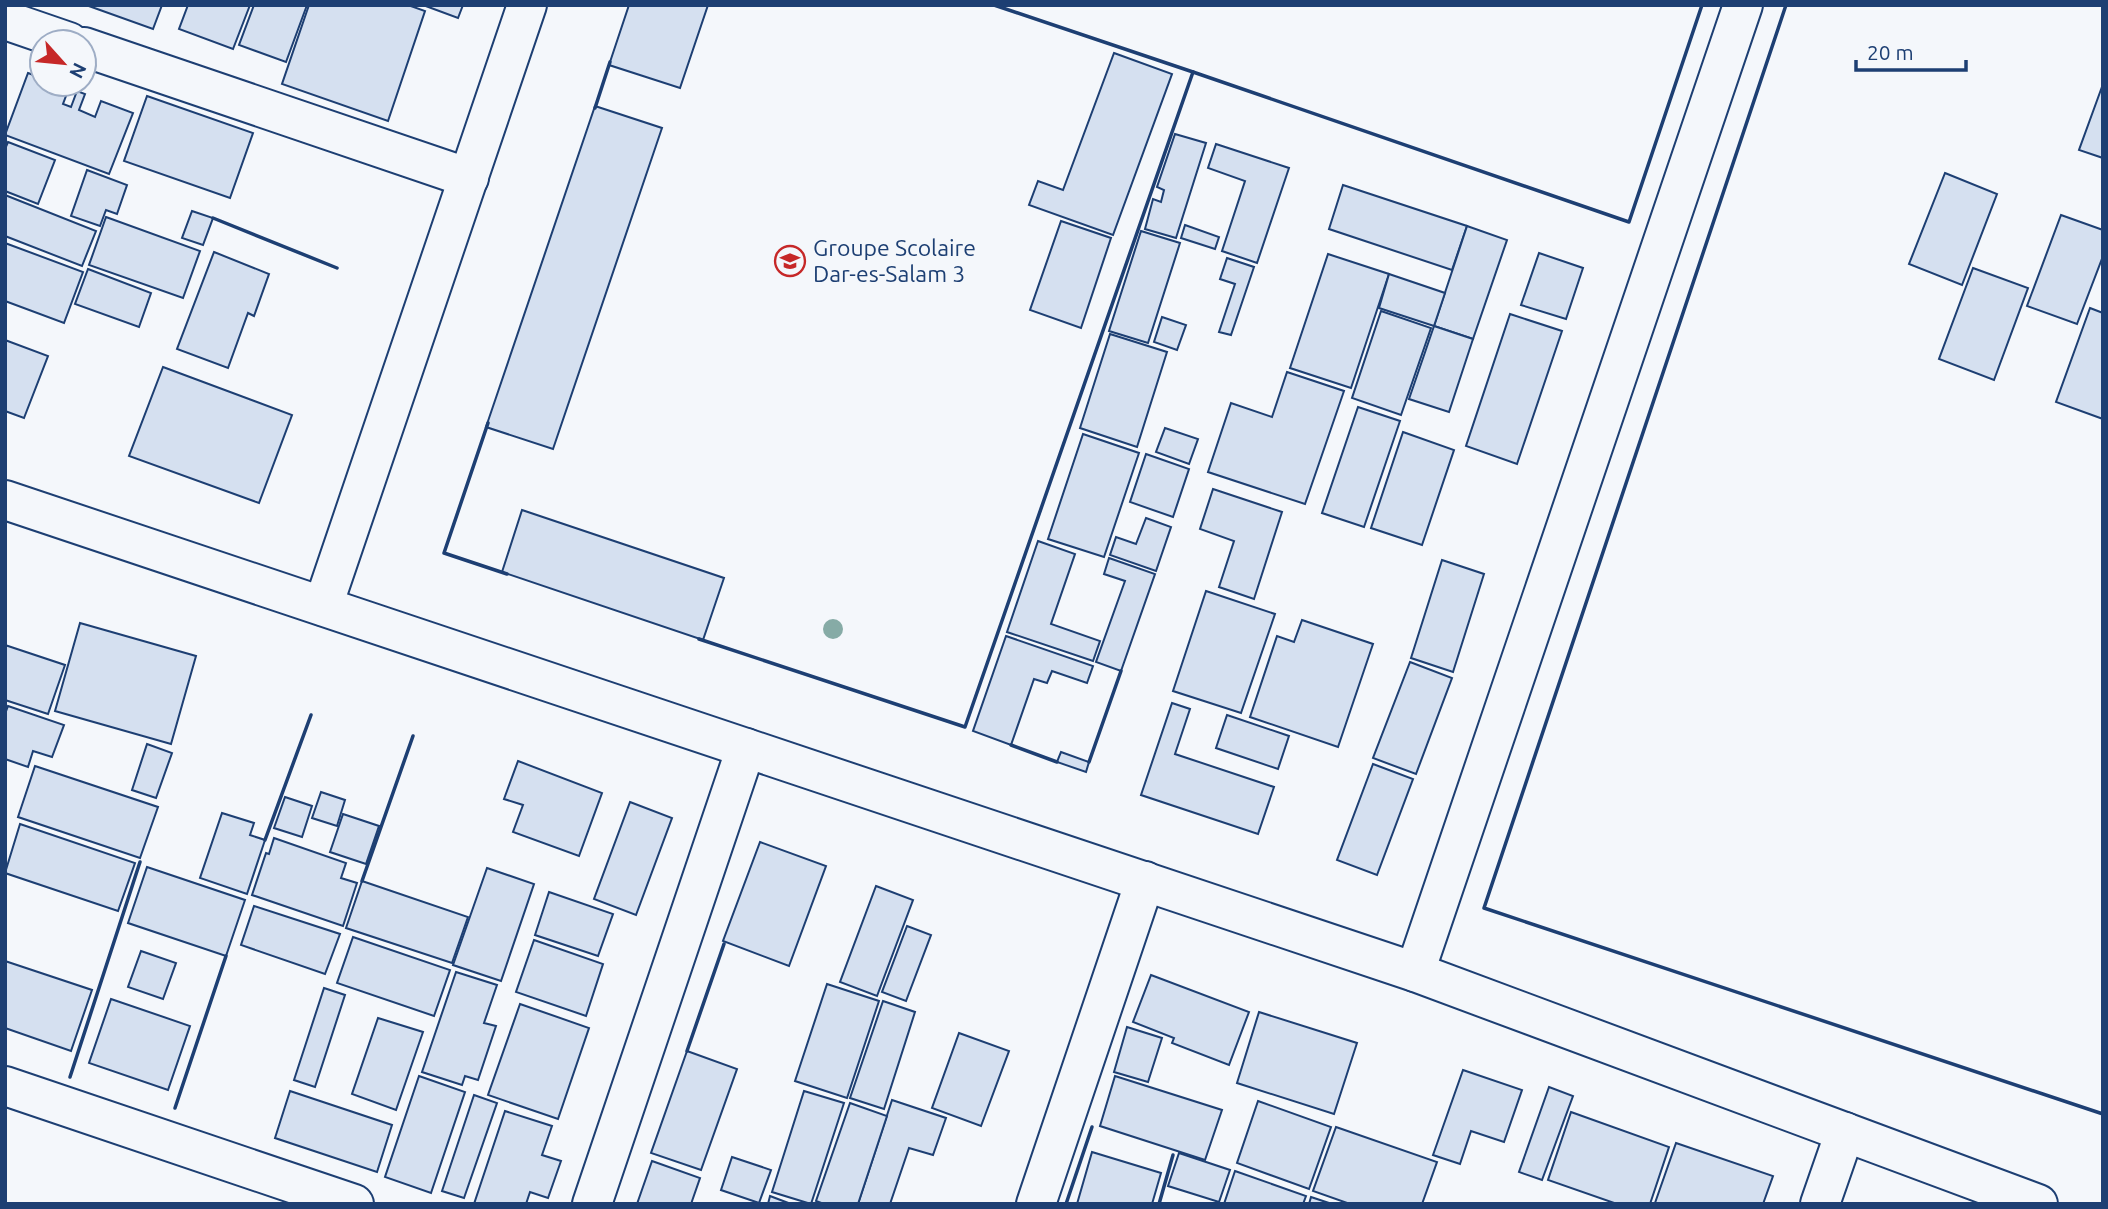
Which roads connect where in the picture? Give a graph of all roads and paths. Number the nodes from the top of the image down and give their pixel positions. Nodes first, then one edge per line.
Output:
1 (527, 5) edge
2 (1743, 5) edge
3 (27, 19) edge
4 (43, 28) edge
5 (98, 52) edge
6 (469, 177) junction
7 (5, 500) edge
8 (323, 606) junction
9 (746, 748) junction
10 (1145, 881) junction
11 (1415, 972) junction
12 (5, 1086) edge
13 (1845, 1132) junction
14 (354, 1204) edge
15 (592, 1204) edge
16 (1035, 1204) edge
17 (1820, 1204) edge
18 (2038, 1204) edge

1 - 6 street
2 - 11 street
3 - 4 street
5 - 6 street
6 - 8 street
7 - 8 street
8 - 9 street
9 - 10 street
9 - 15 street
10 - 11 street
10 - 16 street
11 - 13 street
12 - 14 street
13 - 17 street
13 - 18 street

